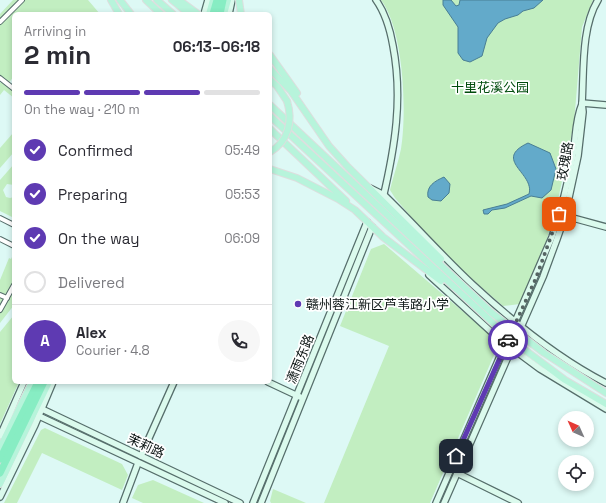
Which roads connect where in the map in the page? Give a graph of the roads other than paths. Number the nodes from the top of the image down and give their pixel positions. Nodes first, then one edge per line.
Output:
1 (22, 0) edge
2 (110, 0) edge
3 (115, 0) edge
4 (120, 0) edge
5 (146, 0) edge
6 (158, 0) edge
7 (172, 0) edge
8 (179, 0) edge
9 (211, 0) edge
10 (217, 0) edge
11 (223, 0) edge
12 (228, 0) edge
13 (232, 0) edge
14 (239, 0) edge
15 (376, 0) edge
16 (598, 0) edge
17 (117, 12) edge
18 (124, 12) edge
19 (129, 12) edge
20 (159, 12) edge
21 (171, 12) edge
22 (187, 12) edge
23 (195, 12) edge
24 (205, 12) edge
25 (209, 12) edge
26 (214, 12) edge
27 (220, 12) edge
28 (225, 12) edge
29 (229, 12) edge
30 (241, 12) edge
31 (0, 22) edge
32 (272, 58) edge
33 (272, 71) edge
34 (0, 78) edge
35 (272, 82) edge
36 (12, 87) edge
37 (582, 103) junction
38 (606, 105) edge
39 (272, 107) edge
40 (272, 118) edge
41 (310, 118) junction
42 (272, 131) edge
43 (272, 150) edge
44 (272, 170) edge
45 (348, 180) junction
46 (369, 187) junction
47 (383, 198) junction
48 (355, 210) junction
49 (562, 215) junction
50 (0, 218) edge
51 (367, 222) junction
52 (12, 224) edge
53 (372, 227) junction
54 (606, 227) edge
55 (0, 239) edge
56 (12, 245) edge
57 (410, 257) junction
58 (12, 289) edge
59 (0, 295) edge
60 (7, 298) junction
61 (477, 299) junction
62 (471, 304) junction
63 (0, 310) edge
64 (516, 322) junction
65 (521, 326) junction
66 (515, 332) junction
67 (507, 341) junction
68 (513, 345) junction
69 (606, 383) edge
70 (23, 384) edge
71 (31, 384) edge
72 (37, 384) edge
73 (43, 384) edge
74 (48, 384) edge
75 (52, 384) edge
76 (173, 384) edge
77 (272, 384) edge
78 (606, 393) edge
79 (300, 397) junction
80 (606, 404) edge
81 (42, 409) junction
82 (606, 409) edge
83 (39, 416) junction
84 (0, 436) edge
85 (0, 448) edge
86 (141, 456) junction
87 (0, 458) edge
88 (138, 463) junction
89 (0, 473) edge
90 (457, 473) junction
91 (0, 484) edge
92 (0, 497) edge
93 (123, 503) edge
94 (224, 503) edge
95 (240, 503) edge
96 (254, 503) edge
97 (261, 503) edge
98 (436, 503) edge
99 (444, 503) edge
100 (518, 503) edge

1 - 31 street
2 - 17 main road
3 - 18 main road
4 - 19 main road
5 - 20 main road
6 - 21 main road
7 - 22 main road
8 - 23 main road
9 - 24 street
9 - 25 main road
10 - 26 highway
11 - 27 highway
12 - 28 main road
13 - 29 street
14 - 30 main road
15 - 47 street
16 - 37 street, 玫瑰路
32 - 41 main road
33 - 41 main road
34 - 36 street
35 - 43 main road, bridge
37 - 38 street
37 - 49 street, 玫瑰路
39 - 45 main road
40 - 62 main road
41 - 46 main road
42 - 48 main road
44 - 48 main road
45 - 46 main road
45 - 61 main road
46 - 47 main road
47 - 61 main road
47 - 64 street
48 - 51 main road
49 - 54 street
49 - 64 street, 玫瑰路
49 - 65 street, 玫瑰路
50 - 52 street
51 - 53 main road
51 - 79 street, 潇雨东路
53 - 57 main road
53 - 79 street, 潇雨东路
55 - 56 street
57 - 62 main road
57 - 67 street
58 - 60 street
59 - 60 street
60 - 63 street
61 - 66 main road
62 - 67 main road
64 - 65 street
64 - 66 street, 玫瑰路
65 - 66 street, 玫瑰路
65 - 69 street
66 - 67 street
66 - 68 street
66 - 78 main road
67 - 68 main road
67 - 98 street
68 - 80 main road
68 - 82 street
68 - 90 street
70 - 84 street
71 - 85 main road
72 - 87 highway
73 - 89 highway
74 - 91 main road
75 - 81 street
76 - 86 street
77 - 79 street
79 - 96 street, 潇雨东路
79 - 97 street, 潇雨东路
81 - 83 street
81 - 86 street, 茉莉路
83 - 88 street, 茉莉路
83 - 92 street
86 - 95 street, 茉莉路
88 - 93 street
88 - 94 street, 茉莉路
90 - 99 street
90 - 100 street

